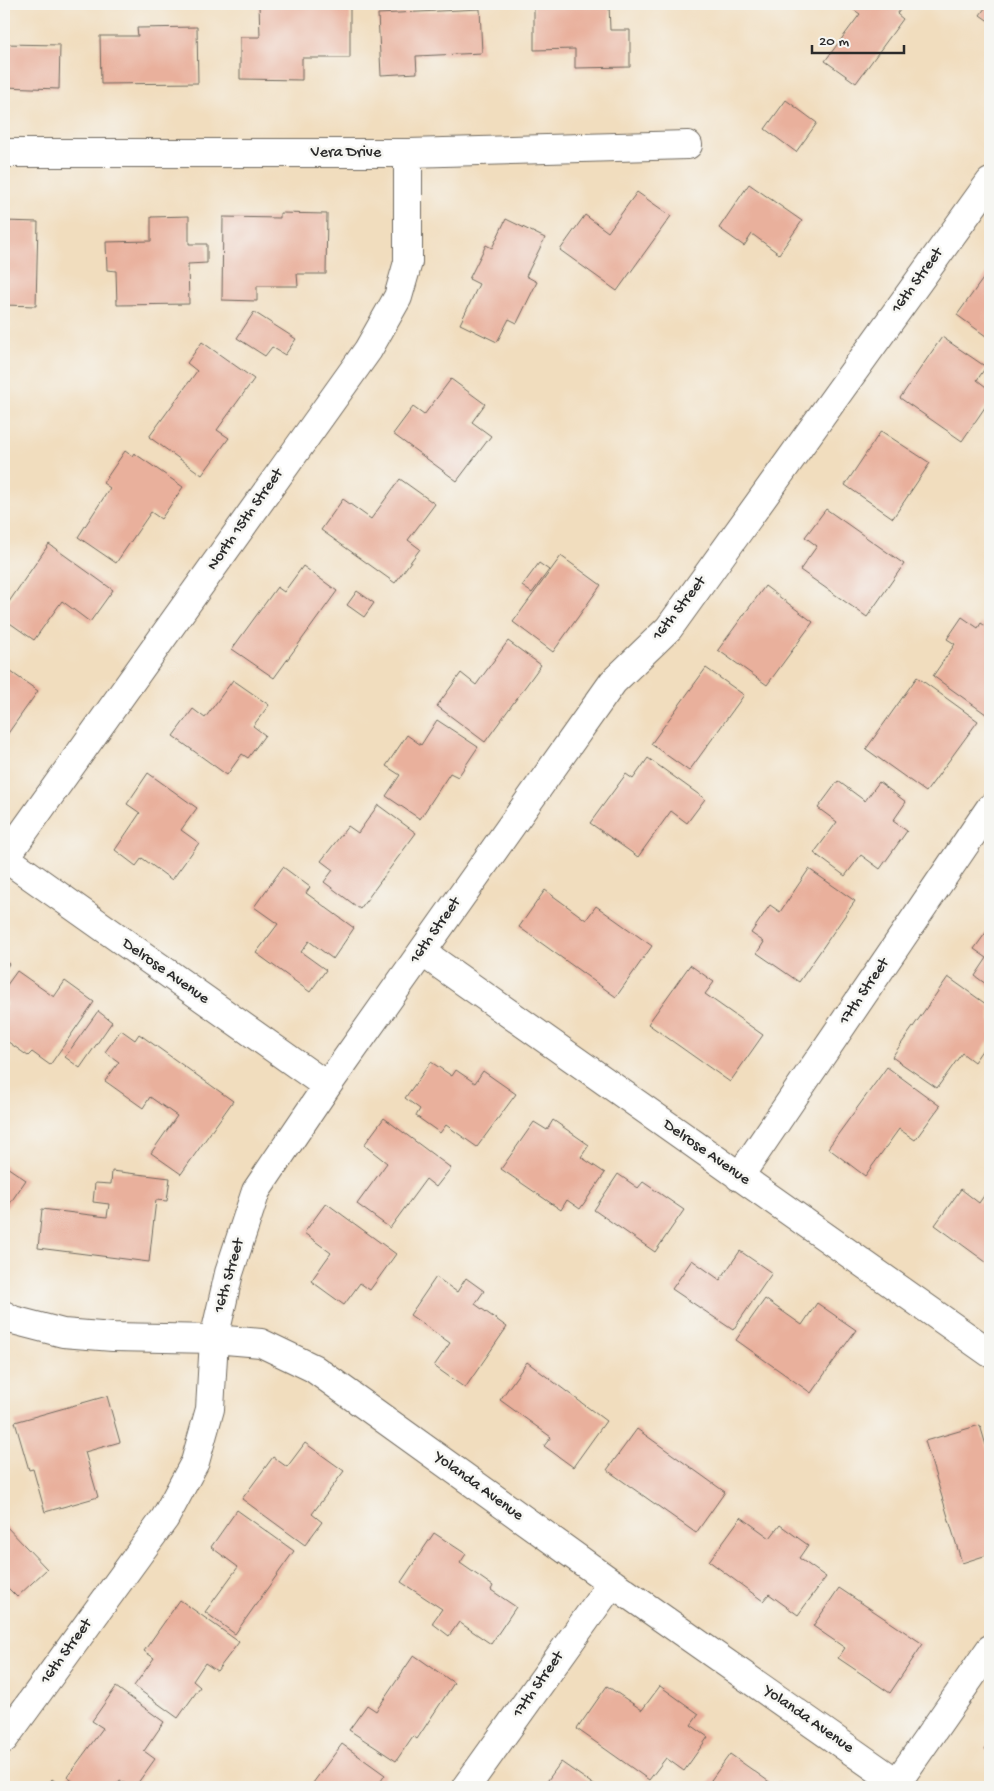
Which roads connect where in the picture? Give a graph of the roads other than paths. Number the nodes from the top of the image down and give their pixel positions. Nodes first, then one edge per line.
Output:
1 (688, 145) dead end
2 (4, 152) edge
3 (408, 153) junction
4 (990, 182) edge
5 (990, 808) edge
6 (4, 858) edge
7 (422, 952) junction
8 (326, 1086) junction
9 (740, 1177) junction
10 (4, 1315) edge
11 (214, 1338) junction
12 (990, 1353) edge
13 (612, 1583) junction
14 (990, 1649) edge
15 (4, 1739) edge
16 (898, 1786) edge
17 (466, 1787) edge

1 - 3 street, Vera Drive
2 - 3 street, Vera Drive
3 - 6 street, North 15th Street
4 - 7 street, 16th Street
5 - 9 street, 17th Street
6 - 8 street, Delrose Avenue
7 - 8 street, 16th Street
7 - 9 street, Delrose Avenue
8 - 11 street, 16th Street
9 - 12 street, Delrose Avenue
10 - 11 street, Yolanda Avenue
11 - 13 street, Yolanda Avenue
11 - 15 street, 16th Street
13 - 16 street, Yolanda Avenue
13 - 17 street, 17th Street
14 - 16 street

